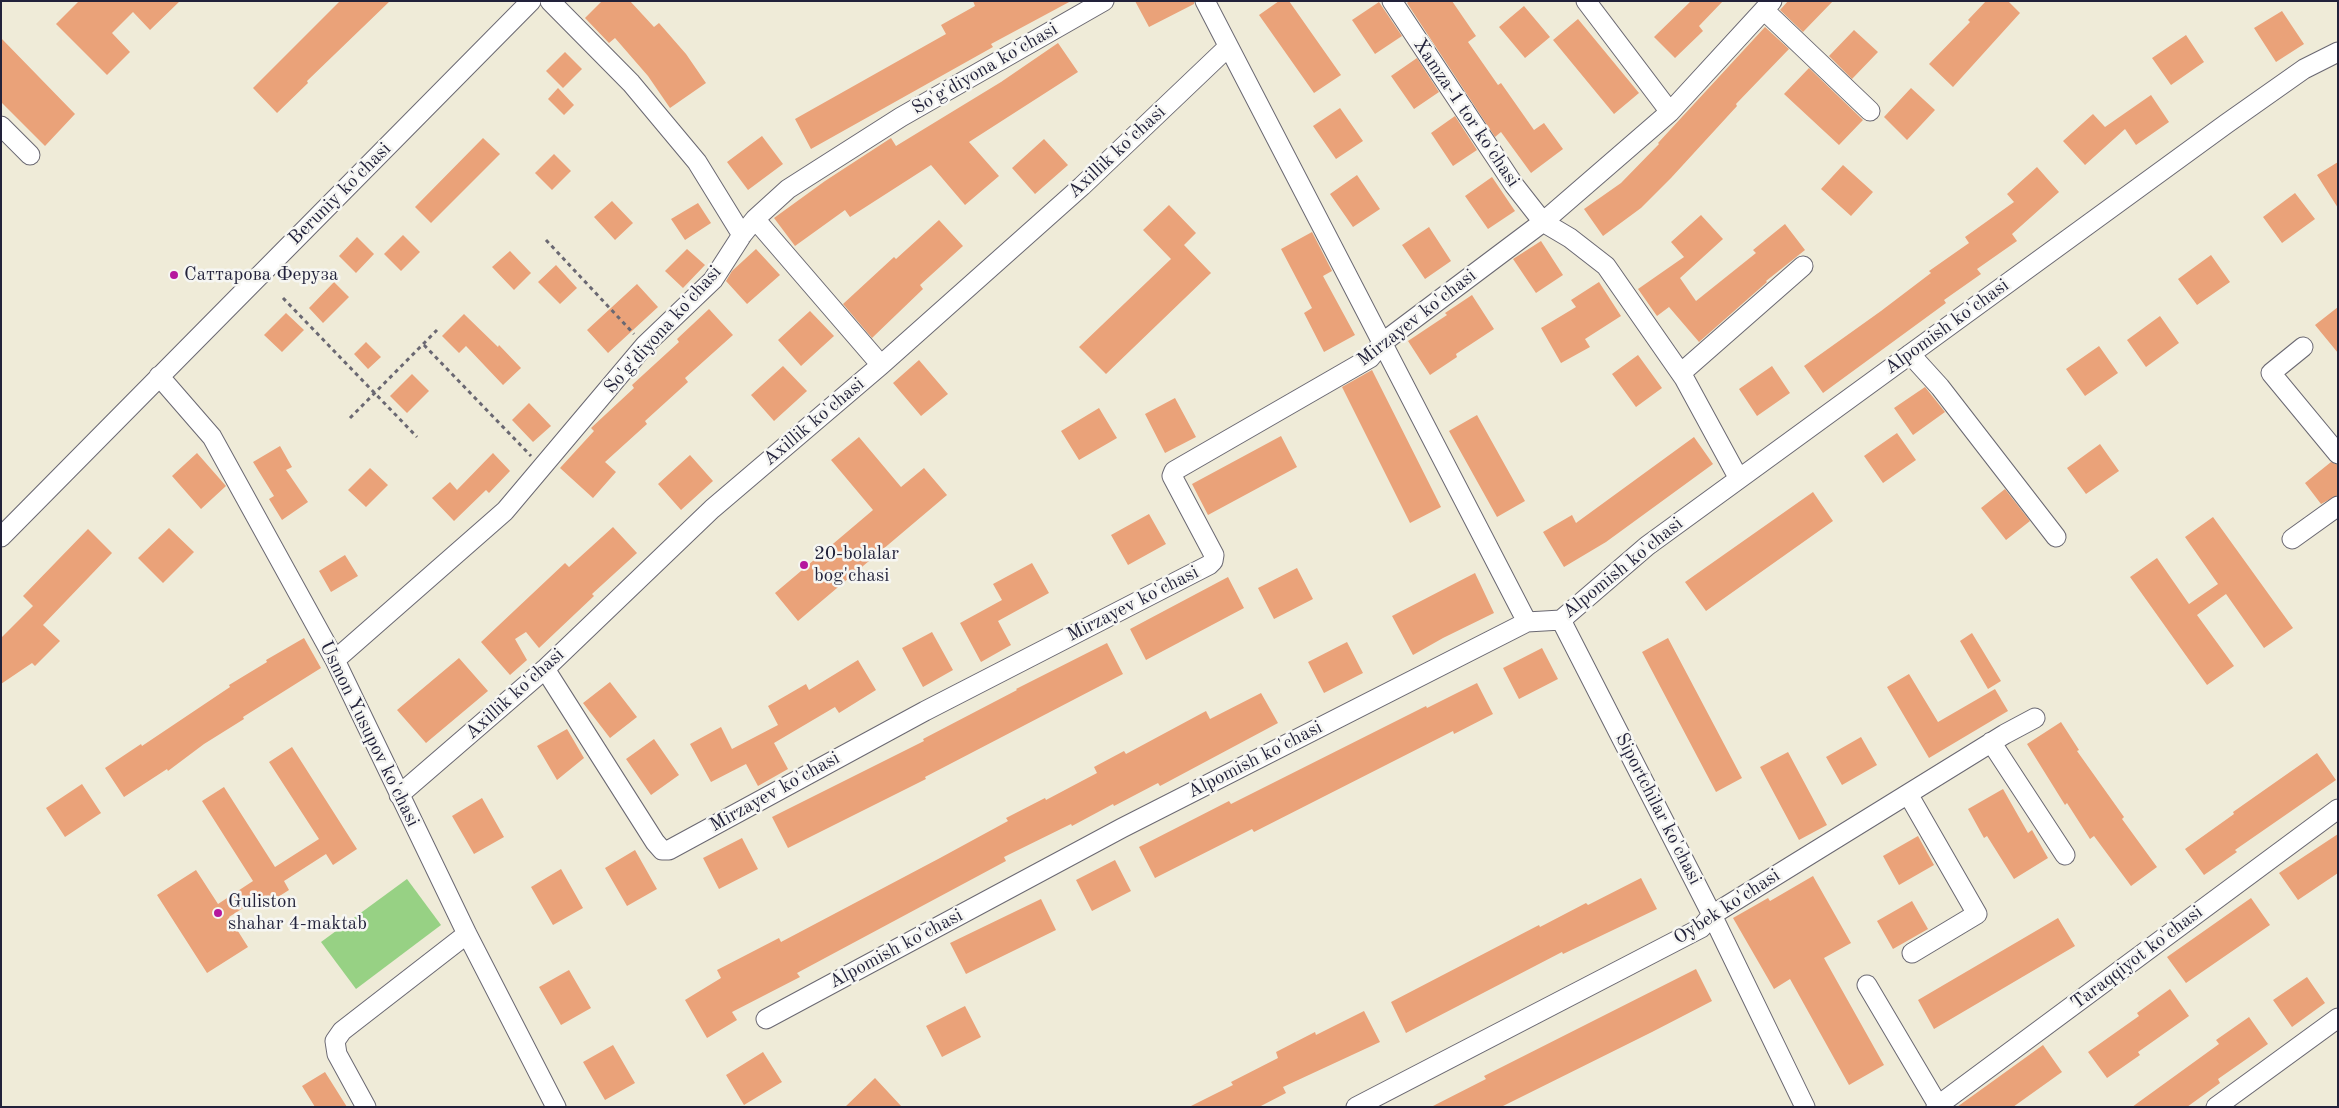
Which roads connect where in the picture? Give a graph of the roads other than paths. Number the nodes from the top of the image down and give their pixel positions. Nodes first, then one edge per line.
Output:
1 (531, 1) edge
2 (550, 1) edge
3 (1104, 1) edge
4 (1204, 1) edge
5 (1392, 1) edge
6 (1586, 1) edge
7 (1768, 6) edge
8 (1228, 47) junction
9 (2338, 52) edge
10 (1870, 111) dead end
11 (1670, 112) junction
12 (1, 126) edge
13 (30, 155) dead end
14 (756, 219) junction
15 (1543, 222) junction
16 (742, 235) junction
17 (1804, 266) dead end
18 (1382, 343) junction
19 (2303, 347) dead end
20 (1910, 354) junction
21 (881, 365) junction
22 (1681, 373) junction
23 (159, 376) junction
24 (2338, 454) edge
25 (1739, 479) junction
26 (2338, 506) edge
27 (1, 536) edge
28 (2056, 536) dead end
29 (2292, 539) dead end
30 (1561, 620) junction
31 (1527, 622) junction
32 (335, 660) junction
33 (545, 669) junction
34 (2035, 718) dead end
35 (1991, 742) junction
36 (1908, 794) junction
37 (400, 795) junction
38 (2338, 809) edge
39 (2065, 855) dead end
40 (1712, 915) junction
41 (467, 934) junction
42 (1912, 953) dead end
43 (1867, 985) dead end
44 (2338, 1018) edge
45 (766, 1019) dead end
46 (1937, 1106) edge
47 (366, 1107) edge
48 (556, 1107) edge
49 (1356, 1107) edge
50 (1805, 1107) edge
51 (2216, 1107) edge

1 - 23 street, Beruniy ko'chasi
2 - 16 street
3 - 14 street, So'g'diyona ko'chasi
4 - 8 street
5 - 15 street, Xamza-1 tor ko'chasi
6 - 11 street
7 - 10 street
7 - 11 street, Mirzayev ko'chasi
8 - 18 street
8 - 21 street, Axillik ko'chasi
9 - 20 street, Alpomish ko'chasi
11 - 15 street, Mirzayev ko'chasi
12 - 13 street
14 - 16 street, So'g'diyona ko'chasi
14 - 21 street
15 - 18 street, Mirzayev ko'chasi
15 - 22 street
16 - 32 street, So'g'diyona ko'chasi
17 - 22 street
18 - 31 street
18 - 33 street, Mirzayev ko'chasi
19 - 24 street
20 - 25 street, Alpomish ko'chasi
20 - 28 street
21 - 33 street, Axillik ko'chasi
22 - 25 street
23 - 27 street, Beruniy ko'chasi
23 - 32 street, Usmon Yusupov ko'chasi
25 - 30 street, Alpomish ko'chasi
26 - 29 street
30 - 31 street, Alpomish ko'chasi
30 - 40 street, Siportchilar ko'chasi
31 - 45 street, Alpomish ko'chasi
32 - 37 street, Usmon Yusupov ko'chasi
33 - 37 street, Axillik ko'chasi
34 - 35 street, Oybek ko'chasi
35 - 36 street, Oybek ko'chasi
35 - 39 street
36 - 40 street, Oybek ko'chasi
36 - 42 street
37 - 41 street, Usmon Yusupov ko'chasi
38 - 46 street, Taraqqiyot ko'chasi
40 - 49 street, Oybek ko'chasi
40 - 50 street, Siportchilar ko'chasi
41 - 47 street
41 - 48 street, Usmon Yusupov ko'chasi
43 - 46 street
44 - 51 street

